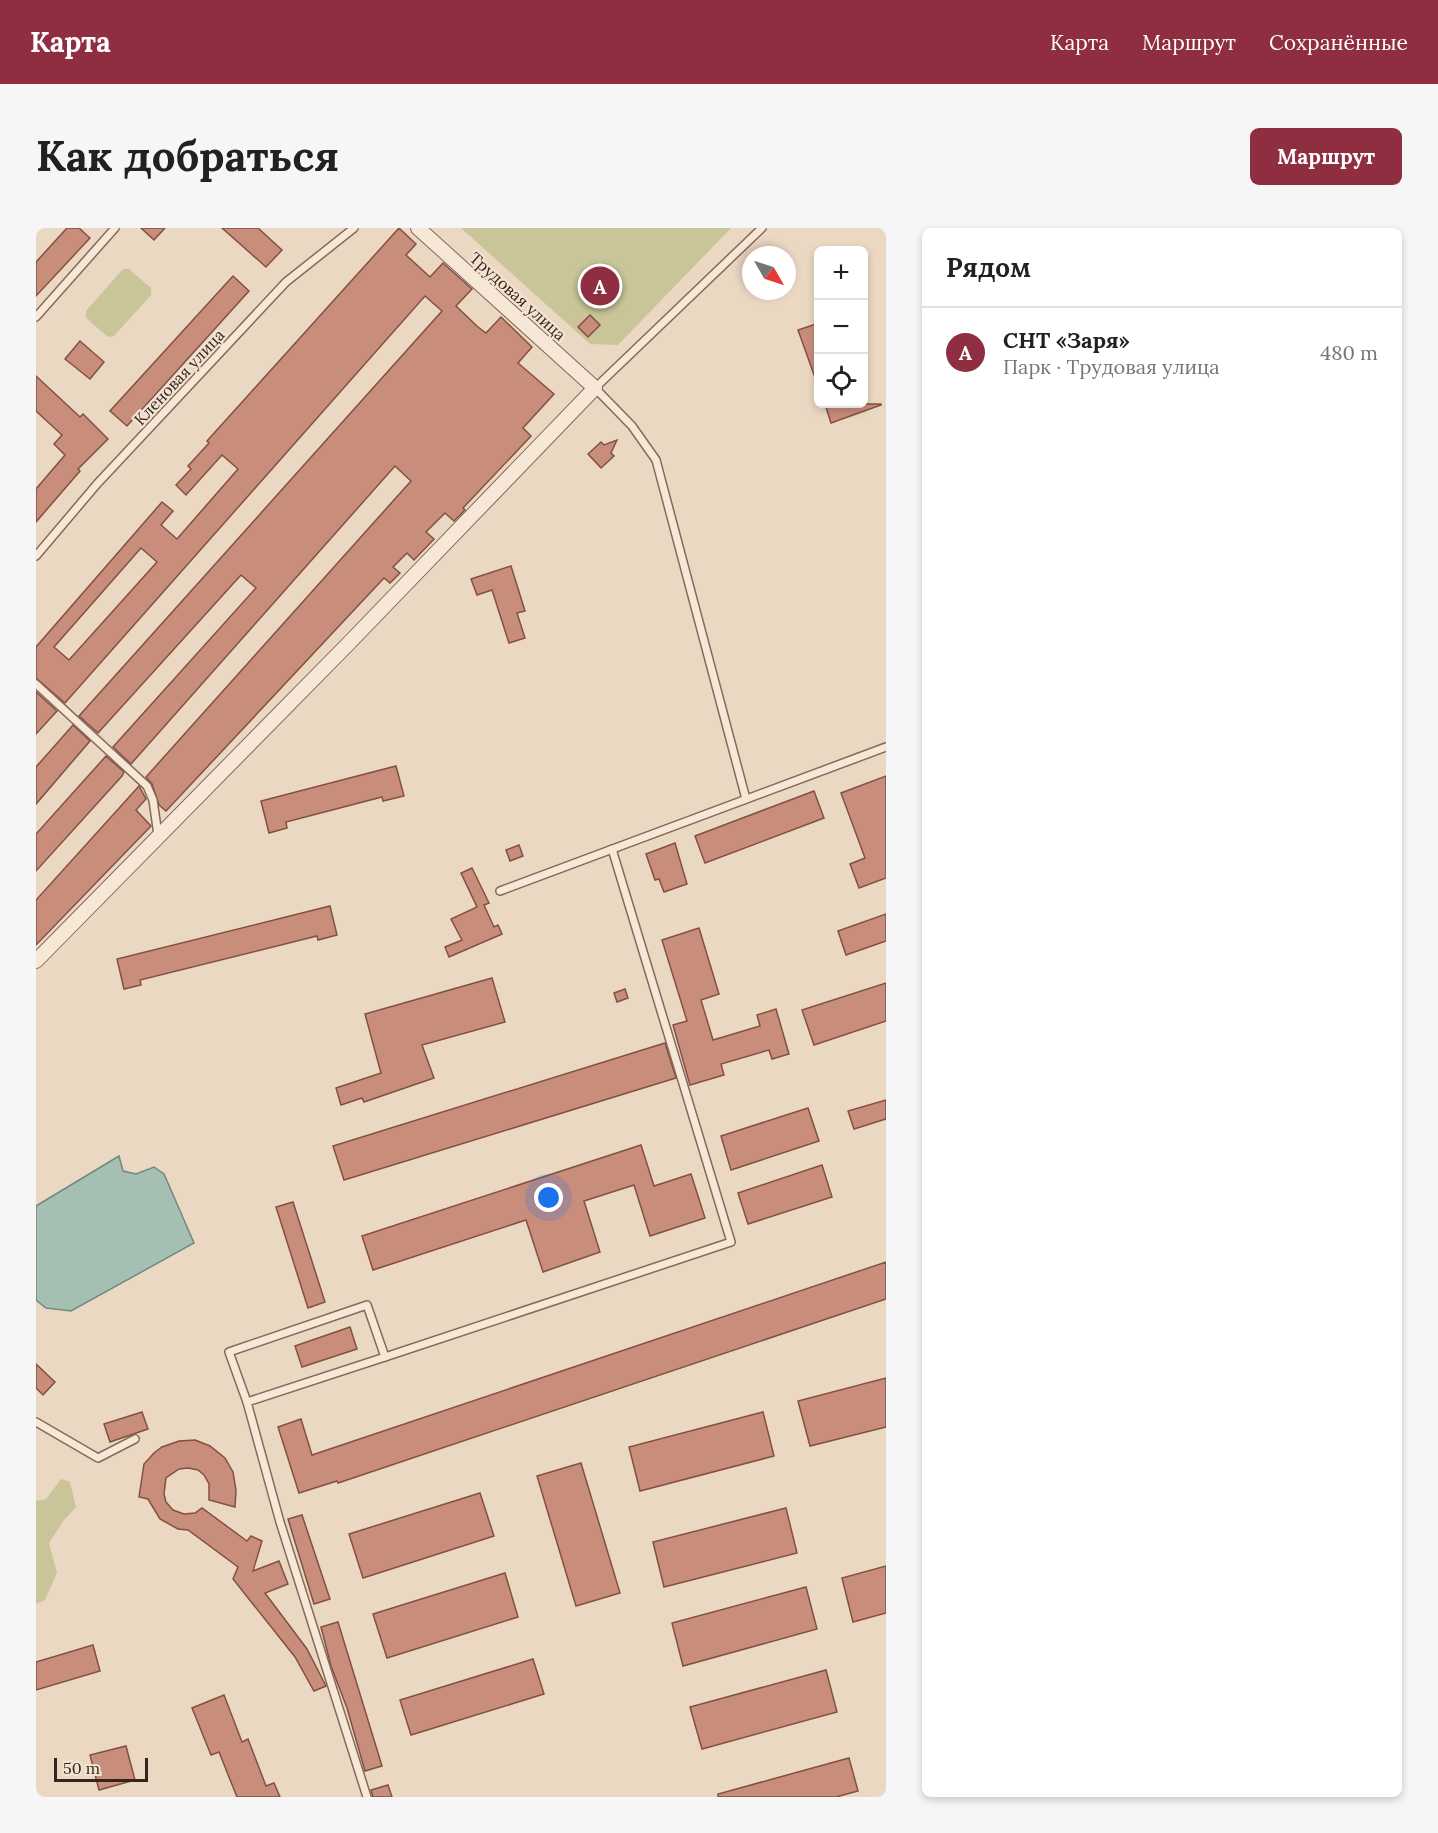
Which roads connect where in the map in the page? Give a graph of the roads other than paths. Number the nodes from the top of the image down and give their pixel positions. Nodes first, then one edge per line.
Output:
1 (115, 228) edge
2 (354, 228) edge
3 (418, 228) edge
4 (762, 228) edge
5 (36, 317) edge
6 (596, 388) junction
7 (36, 556) edge
8 (36, 684) edge
9 (886, 747) edge
10 (746, 799) junction
11 (158, 836) junction
12 (612, 849) junction
13 (500, 891) dead end
14 (36, 961) edge
15 (385, 1357) junction
16 (247, 1402) junction
17 (36, 1422) edge
18 (135, 1438) dead end
19 (367, 1797) edge

1 - 5 lane
2 - 7 lane, Кленовая улица
3 - 6 street, Трудовая улица
4 - 6 lane
6 - 10 lane
6 - 11 street
8 - 11 lane
9 - 10 lane
10 - 12 lane
11 - 14 street
12 - 13 lane
12 - 15 lane
15 - 16 lane
15 - 16 lane
16 - 19 lane
17 - 18 lane

